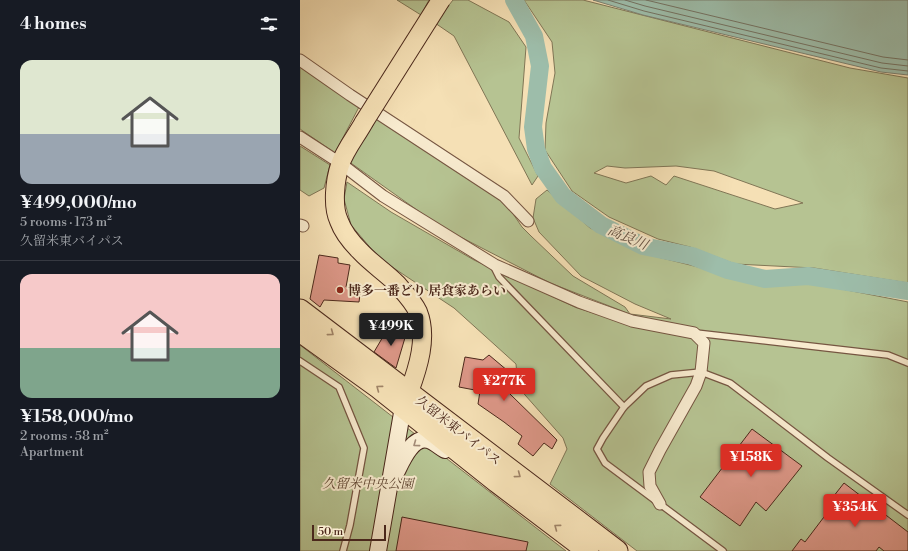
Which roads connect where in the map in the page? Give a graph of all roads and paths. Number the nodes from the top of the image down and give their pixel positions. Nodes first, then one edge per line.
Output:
1 (441, 0) edge
2 (300, 60) edge
3 (300, 137) edge
4 (343, 158) junction
5 (528, 221) dead end
6 (493, 264) junction
7 (300, 310) edge
8 (300, 331) edge
9 (694, 333) junction
10 (300, 361) edge
11 (908, 363) edge
12 (701, 372) junction
13 (406, 399) junction
14 (624, 407) junction
15 (497, 482) junction
16 (389, 487) junction
17 (660, 504) junction
18 (908, 515) edge
19 (343, 551) edge
20 (378, 551) edge
21 (588, 551) edge
22 (617, 551) edge
23 (723, 551) edge

1 - 4 main road, bridge
2 - 5 street
3 - 4 street
4 - 6 street
4 - 13 main road
6 - 9 street
6 - 14 lane
7 -> 13 highway, 久留米東バイパス
13 -> 8 highway, 久留米東バイパス
9 - 11 lane
9 - 12 street
10 - 19 lane
12 - 14 lane
12 - 17 street
12 - 18 lane
13 - 15 highway, 久留米東バイパス
13 - 16 street
13 -> 22 highway, 久留米東バイパス
14 - 17 lane
15 -> 16 street
21 -> 15 highway, 久留米東バイパス
16 - 20 street
17 - 23 lane

